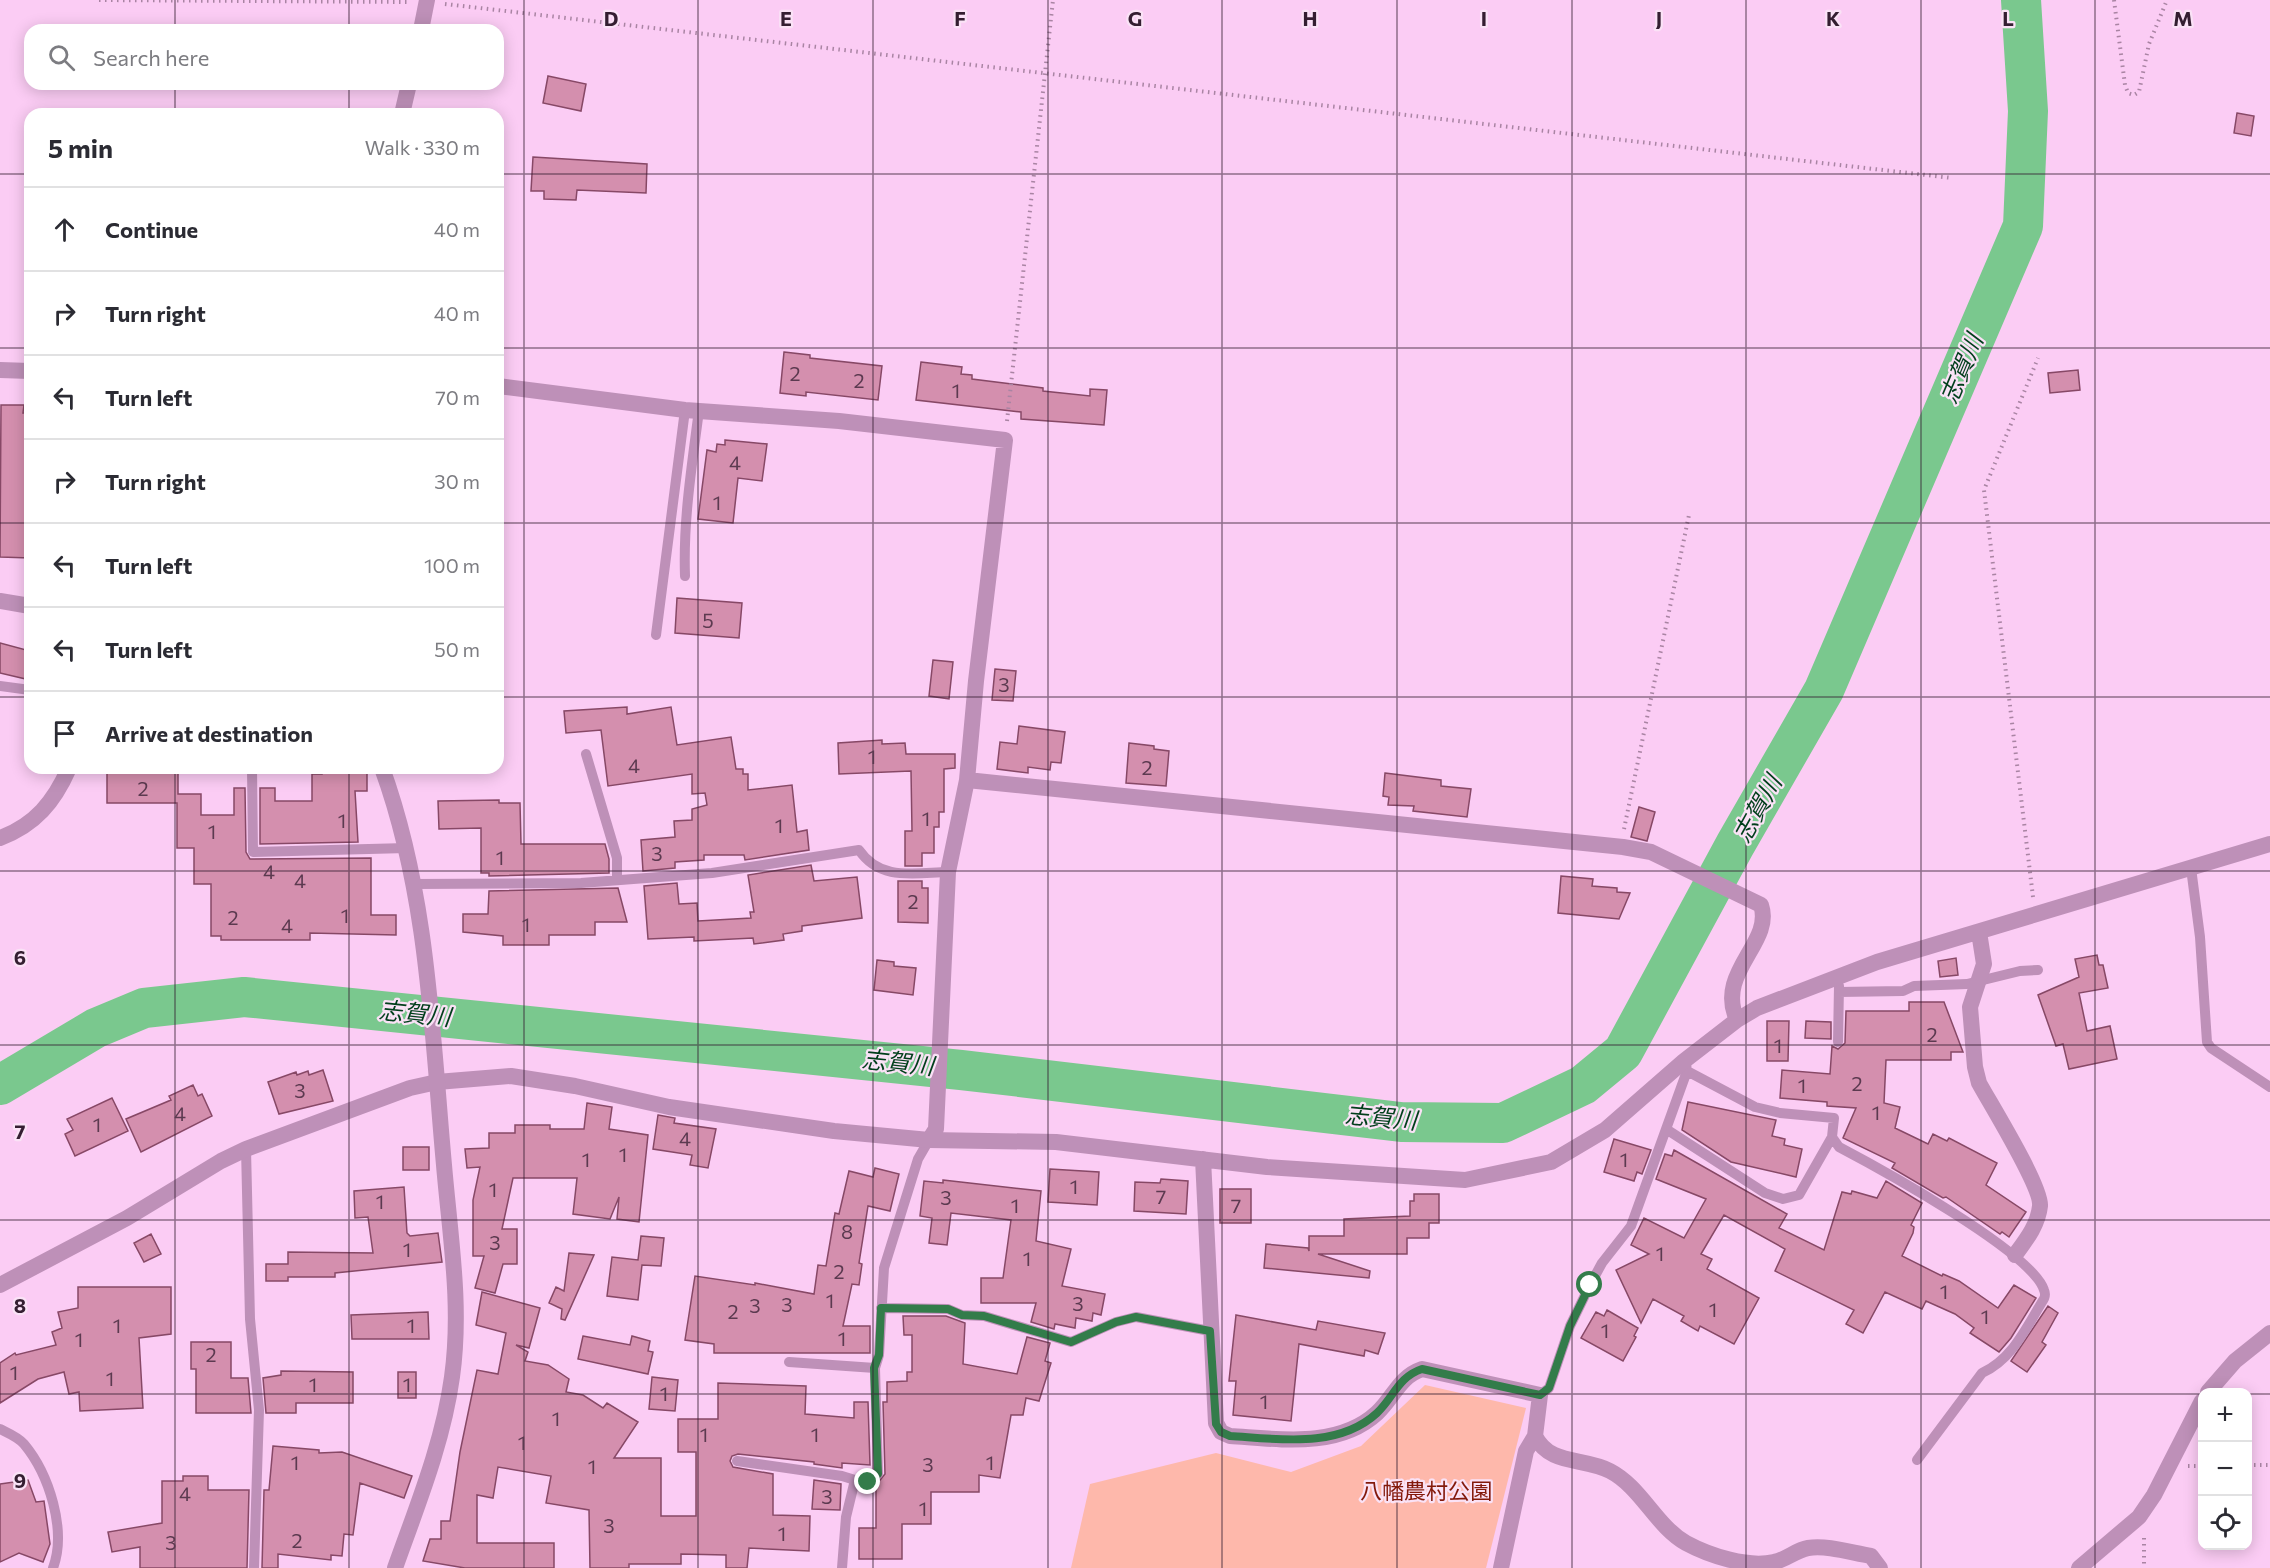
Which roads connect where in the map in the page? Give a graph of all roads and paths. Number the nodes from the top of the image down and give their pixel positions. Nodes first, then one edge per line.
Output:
1 (99, 0) edge
2 (1053, 0) edge
3 (2114, 0) edge
4 (2167, 0) edge
5 (427, 1) edge
6 (422, 24) edge
7 (1045, 72) junction
8 (408, 90) edge
9 (404, 108) edge
10 (1952, 178) dead end
11 (2038, 358) dead end
12 (0, 370) edge
13 (24, 371) edge
14 (504, 387) edge
15 (692, 410) junction
16 (1005, 440) junction
17 (1689, 515) dead end
18 (685, 576) dead end
19 (0, 601) edge
20 (24, 605) edge
21 (656, 635) dead end
22 (0, 686) edge
23 (24, 689) edge
24 (586, 754) dead end
25 (66, 774) edge
26 (252, 774) edge
27 (383, 774) edge
28 (968, 780) junction
29 (0, 838) edge
30 (2270, 844) edge
31 (1623, 847) junction
32 (407, 848) junction
33 (2191, 868) junction
34 (948, 872) junction
35 (616, 880) junction
36 (414, 884) junction
37 (2033, 916) junction
38 (1979, 932) junction
39 (2038, 970) dead end
40 (1980, 981) junction
41 (1837, 986) junction
42 (1737, 1020) junction
43 (1838, 1042) dead end
44 (1685, 1066) junction
45 (437, 1082) junction
46 (2270, 1087) edge
47 (1666, 1129) junction
48 (932, 1135) junction
49 (1833, 1137) junction
50 (246, 1149) junction
51 (1203, 1159) junction
52 (2015, 1255) junction
53 (0, 1285) edge
54 (881, 1308) junction
55 (1210, 1331) junction
56 (2270, 1333) edge
57 (789, 1362) dead end
58 (874, 1368) junction
59 (2211, 1388) edge
60 (1540, 1395) junction
61 (2198, 1409) edge
62 (0, 1429) edge
63 (1535, 1436) junction
64 (736, 1461) dead end
65 (1917, 1461) dead end
66 (2252, 1465) edge
67 (2270, 1465) edge
68 (855, 1480) junction
69 (2139, 1517) junction
70 (54, 1568) edge
71 (254, 1568) edge
72 (395, 1568) edge
73 (842, 1568) edge
74 (1501, 1568) edge
75 (1880, 1568) edge
76 (2079, 1568) edge
77 (2144, 1568) edge

1 - 5 path
2 - 7 path
3 - 4 path
5 - 6 street
5 - 7 path
7 - 10 path
7 - 16 path
8 - 9 street
11 - 37 path
12 - 13 street
14 - 15 street
15 - 16 street
15 - 18 lane
15 - 21 lane
16 - 28 street
17 - 31 path
19 - 20 street
22 - 23 lane
24 - 35 lane
25 - 29 street
26 - 32 lane
27 - 32 street
28 - 31 street
28 - 34 street
30 - 33 street
31 - 42 street
32 - 36 street
33 - 37 street
33 - 46 lane
34 - 35 lane
34 - 48 street
35 - 36 lane
36 - 45 street
37 - 38 street
38 - 40 street
38 - 41 street
39 - 40 lane
40 - 41 lane
40 - 52 street
41 - 42 street
41 - 43 lane
42 - 44 street
44 - 47 lane
44 - 49 lane
44 - 51 street
45 - 48 street
45 - 50 street
45 - 72 street
47 - 49 lane
47 - 60 lane
48 - 51 street
48 - 54 lane
49 - 52 lane
50 - 53 street
50 - 71 lane
51 - 55 street
52 - 65 lane
54 - 55 lane
54 - 58 lane
55 - 60 street
56 - 59 street
57 - 58 lane
58 - 68 lane
60 - 63 street
61 - 69 street
62 - 70 lane
63 - 74 street
63 - 75 street
64 - 68 lane
66 - 67 path
68 - 73 lane
69 - 76 street
69 - 77 path

